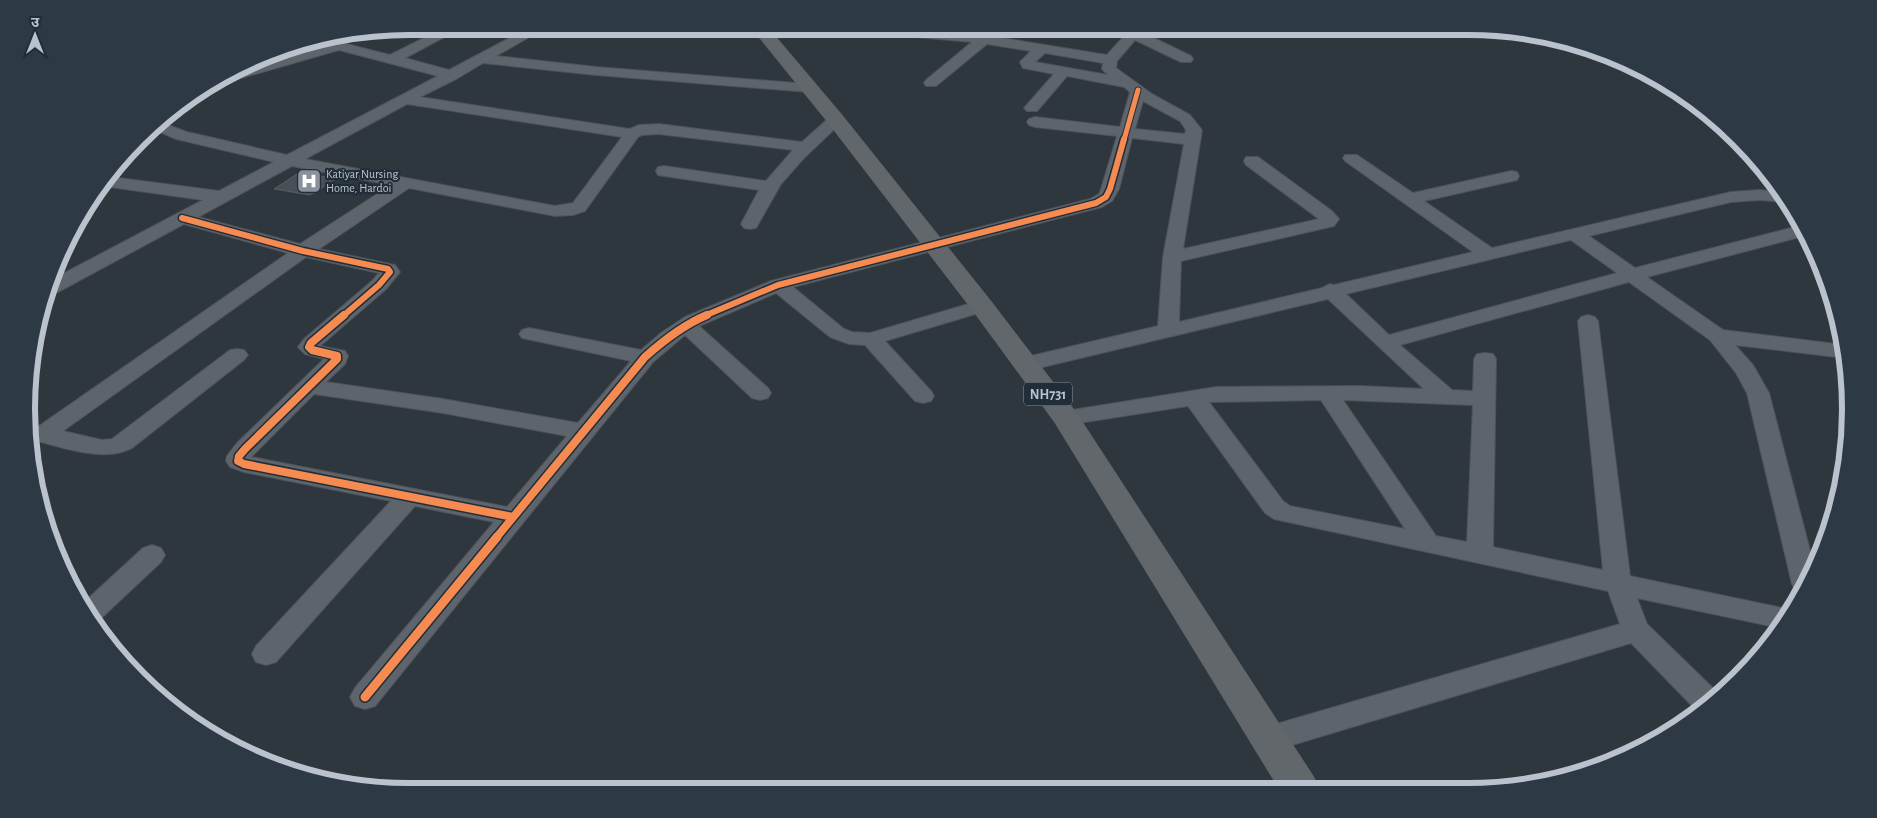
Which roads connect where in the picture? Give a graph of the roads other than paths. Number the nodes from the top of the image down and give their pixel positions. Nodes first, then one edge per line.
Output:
1 (441, 35) edge
2 (519, 35) edge
3 (765, 35) edge
4 (939, 35) edge
5 (1123, 35) edge
6 (1136, 35) edge
7 (984, 39) junction
8 (328, 44) edge
9 (336, 46) junction
10 (1042, 48) junction
11 (393, 59) junction
12 (482, 59) junction
13 (1186, 59) dead end
14 (1110, 60) junction
15 (1063, 72) junction
16 (246, 73) edge
17 (453, 75) junction
18 (931, 83) dead end
19 (1133, 87) junction
20 (809, 88) junction
21 (407, 99) junction
22 (836, 120) junction
23 (162, 128) edge
24 (1125, 132) junction
25 (632, 134) junction
26 (1192, 140) junction
27 (806, 147) junction
28 (1351, 158) dead end
29 (287, 160) junction
30 (1252, 161) dead end
31 (664, 171) dead end
32 (1511, 176) dead end
33 (111, 183) edge
34 (405, 183) junction
35 (770, 187) junction
36 (222, 197) junction
37 (1776, 197) edge
38 (1410, 199) junction
39 (182, 218) junction
40 (750, 224) dead end
41 (1797, 232) edge
42 (1574, 234) junction
43 (931, 244) junction
44 (303, 252) junction
45 (1488, 254) junction
46 (1172, 257) junction
47 (1632, 275) junction
48 (56, 285) edge
49 (778, 285) junction
50 (1330, 290) junction
51 (982, 306) junction
52 (1588, 321) dead end
53 (686, 325) junction
54 (1168, 330) junction
55 (529, 334) dead end
56 (1717, 336) junction
57 (871, 339) junction
58 (1385, 343) junction
59 (1838, 351) edge
60 (237, 354) dead end
61 (645, 357) junction
62 (1485, 359) dead end
63 (1026, 364) junction
64 (308, 386) junction
65 (760, 393) dead end
66 (1327, 393) junction
67 (922, 396) dead end
68 (1193, 397) junction
69 (1446, 397) junction
70 (1485, 399) junction
71 (1066, 418) junction
72 (584, 432) junction
73 (37, 433) edge
74 (410, 496) junction
75 (513, 517) junction
76 (1428, 544) junction
77 (152, 555) dead end
78 (1480, 555) junction
79 (1803, 575) edge
80 (1618, 584) junction
81 (93, 609) edge
82 (1779, 617) edge
83 (1636, 630) junction
84 (266, 654) dead end
85 (365, 697) dead end
86 (1705, 699) edge
87 (1269, 739) junction
88 (1296, 783) edge

1 - 11 street
2 - 12 street
3 - 20 highway, NH731
4 - 7 street
5 - 14 street
6 - 13 street
7 - 10 street
7 - 18 street
8 - 9 street
9 - 11 street
9 - 16 street
10 - 14 street
10 - 15 street
11 - 17 street
12 - 17 street
12 - 20 street
14 - 19 street
15 - 19 street
15 - 24 street
17 - 21 street
19 - 24 street
19 - 26 street
20 - 22 highway, NH731
21 - 25 street
21 - 29 street
22 - 27 street
22 - 43 highway, NH731
23 - 29 street
24 - 26 street
24 - 43 street
25 - 27 street
25 - 34 street
26 - 46 street
27 - 35 street
28 - 38 street
29 - 34 street
29 - 36 street
30 - 46 street
31 - 35 street
32 - 38 street
33 - 36 street
34 - 44 street
35 - 40 street
36 - 39 street
37 - 42 street
38 - 45 street
39 - 44 street
39 - 48 street
41 - 47 street
42 - 45 street
42 - 47 street
43 - 49 street
43 - 51 highway, NH731
44 - 64 street
44 - 73 street
45 - 50 street
46 - 54 street
47 - 56 street
47 - 58 street
49 - 53 street
49 - 57 street
50 - 54 street
50 - 58 street
51 - 57 street
51 - 63 highway, NH731
52 - 80 street
53 - 61 street
53 - 65 street
54 - 63 street
55 - 61 street
56 - 59 street
56 - 79 street
57 - 67 street
58 - 69 street
60 - 73 street
61 - 72 street
62 - 70 street
63 - 71 highway, NH731
64 - 72 street
64 - 74 street
66 - 68 street
66 - 69 street
66 - 76 street
68 - 71 street
68 - 76 street
69 - 70 street
70 - 78 street
71 - 87 highway, NH731
72 - 75 street
74 - 75 street
74 - 84 street
75 - 85 street
76 - 78 street
77 - 81 street
78 - 80 street
80 - 82 street
80 - 83 street
83 - 86 street
83 - 87 street
87 - 88 highway, NH731

